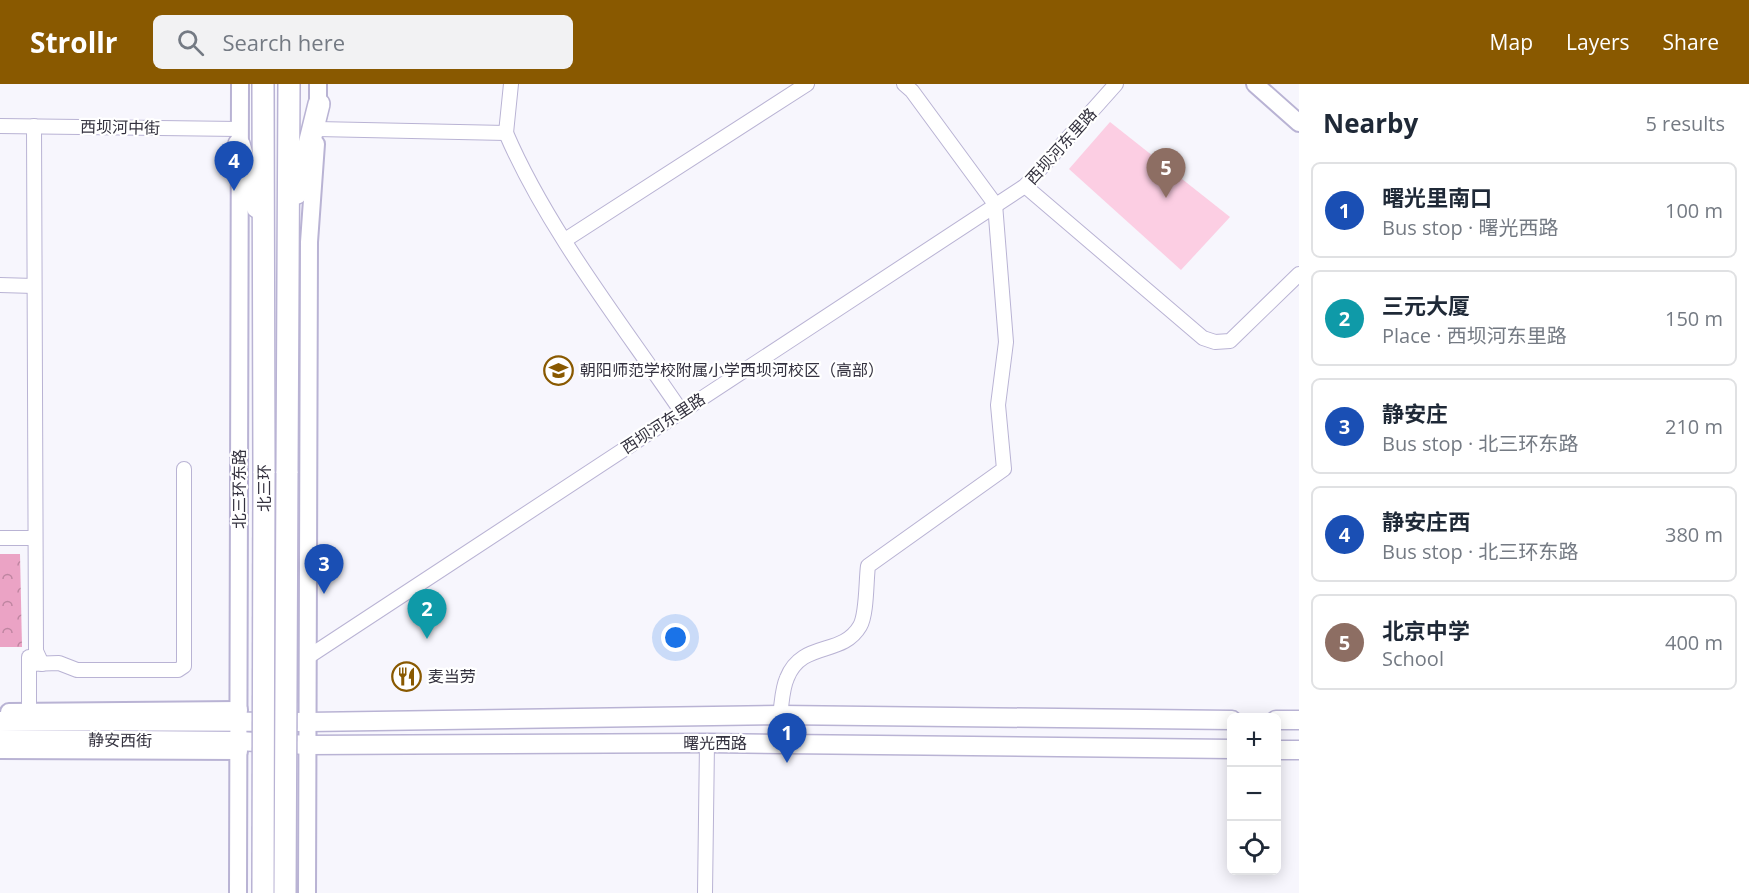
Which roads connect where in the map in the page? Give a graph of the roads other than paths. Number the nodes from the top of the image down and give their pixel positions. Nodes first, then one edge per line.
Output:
1 (240, 84) edge
2 (263, 84) edge
3 (289, 84) edge
4 (511, 84) edge
5 (807, 84) edge
6 (904, 84) edge
7 (1116, 84) edge
8 (1255, 84) edge
9 (319, 94) edge
10 (1299, 123) edge
11 (0, 126) edge
12 (34, 126) junction
13 (317, 129) junction
14 (506, 133) junction
15 (239, 136) junction
16 (1024, 186) junction
17 (995, 204) junction
18 (288, 226) junction
19 (265, 237) junction
20 (565, 240) junction
21 (1299, 274) edge
22 (0, 285) edge
23 (34, 286) junction
24 (681, 411) junction
25 (184, 469) dead end
26 (0, 538) edge
27 (35, 538) junction
28 (239, 609) junction
29 (308, 612) junction
30 (308, 657) junction
31 (34, 661) junction
32 (0, 712) edge
33 (239, 715) junction
34 (780, 715) junction
35 (29, 717) junction
36 (1227, 720) edge
37 (1281, 720) edge
38 (1299, 720) edge
39 (308, 722) junction
40 (1, 737) edge
41 (707, 743) junction
42 (307, 745) junction
43 (239, 746) junction
44 (1227, 749) edge
45 (1281, 750) edge
46 (1299, 750) edge
47 (238, 860) junction
48 (307, 861) junction
49 (238, 893) edge
50 (263, 893) edge
51 (285, 893) edge
52 (307, 893) edge
53 (705, 893) edge

1 - 15 street, 北三环东路
2 - 19 highway, 北三环
3 - 18 highway, 北三环
4 - 14 street
5 - 20 street
6 - 17 street
7 - 16 street, 西坝河东里路
8 - 10 street
9 - 13 street
9 - 18 highway
11 - 12 street, 西坝河中街
12 - 15 street, 西坝河中街
12 - 23 street
13 - 14 street
13 - 29 street
14 - 20 street
15 - 19 highway
15 - 28 street, 北三环东路
16 - 17 street, 西坝河东里路
16 - 21 street
17 - 24 street, 西坝河东里路
17 - 34 street
18 - 51 highway, 北三环, bridge
19 - 50 highway, 北三环, bridge
20 - 24 street
22 - 23 street
23 - 27 street
24 - 30 street, 西坝河东里路
25 - 31 street
26 - 27 street
27 - 31 street
28 - 29 street
28 - 33 street, 北三环东路
29 - 30 street
30 - 39 street
31 - 35 street
32 - 35 street
33 - 35 main road, 静安西街
33 - 39 main road, 曙光西路
33 - 43 street, 北三环东路
34 - 36 main road, 曙光西路
34 - 39 main road, 曙光西路
35 - 40 main road, 静安西街
37 - 38 main road
39 - 42 street
40 - 43 main road, 静安西街
40 - 43 street
41 - 42 main road, 曙光西路
41 - 44 main road, 曙光西路
41 - 53 street
42 - 43 main road, 静安西街
42 - 48 street
43 - 47 street, 北三环东路
45 - 46 main road
47 - 48 street
47 - 49 street, 北三环东路
48 - 52 street

